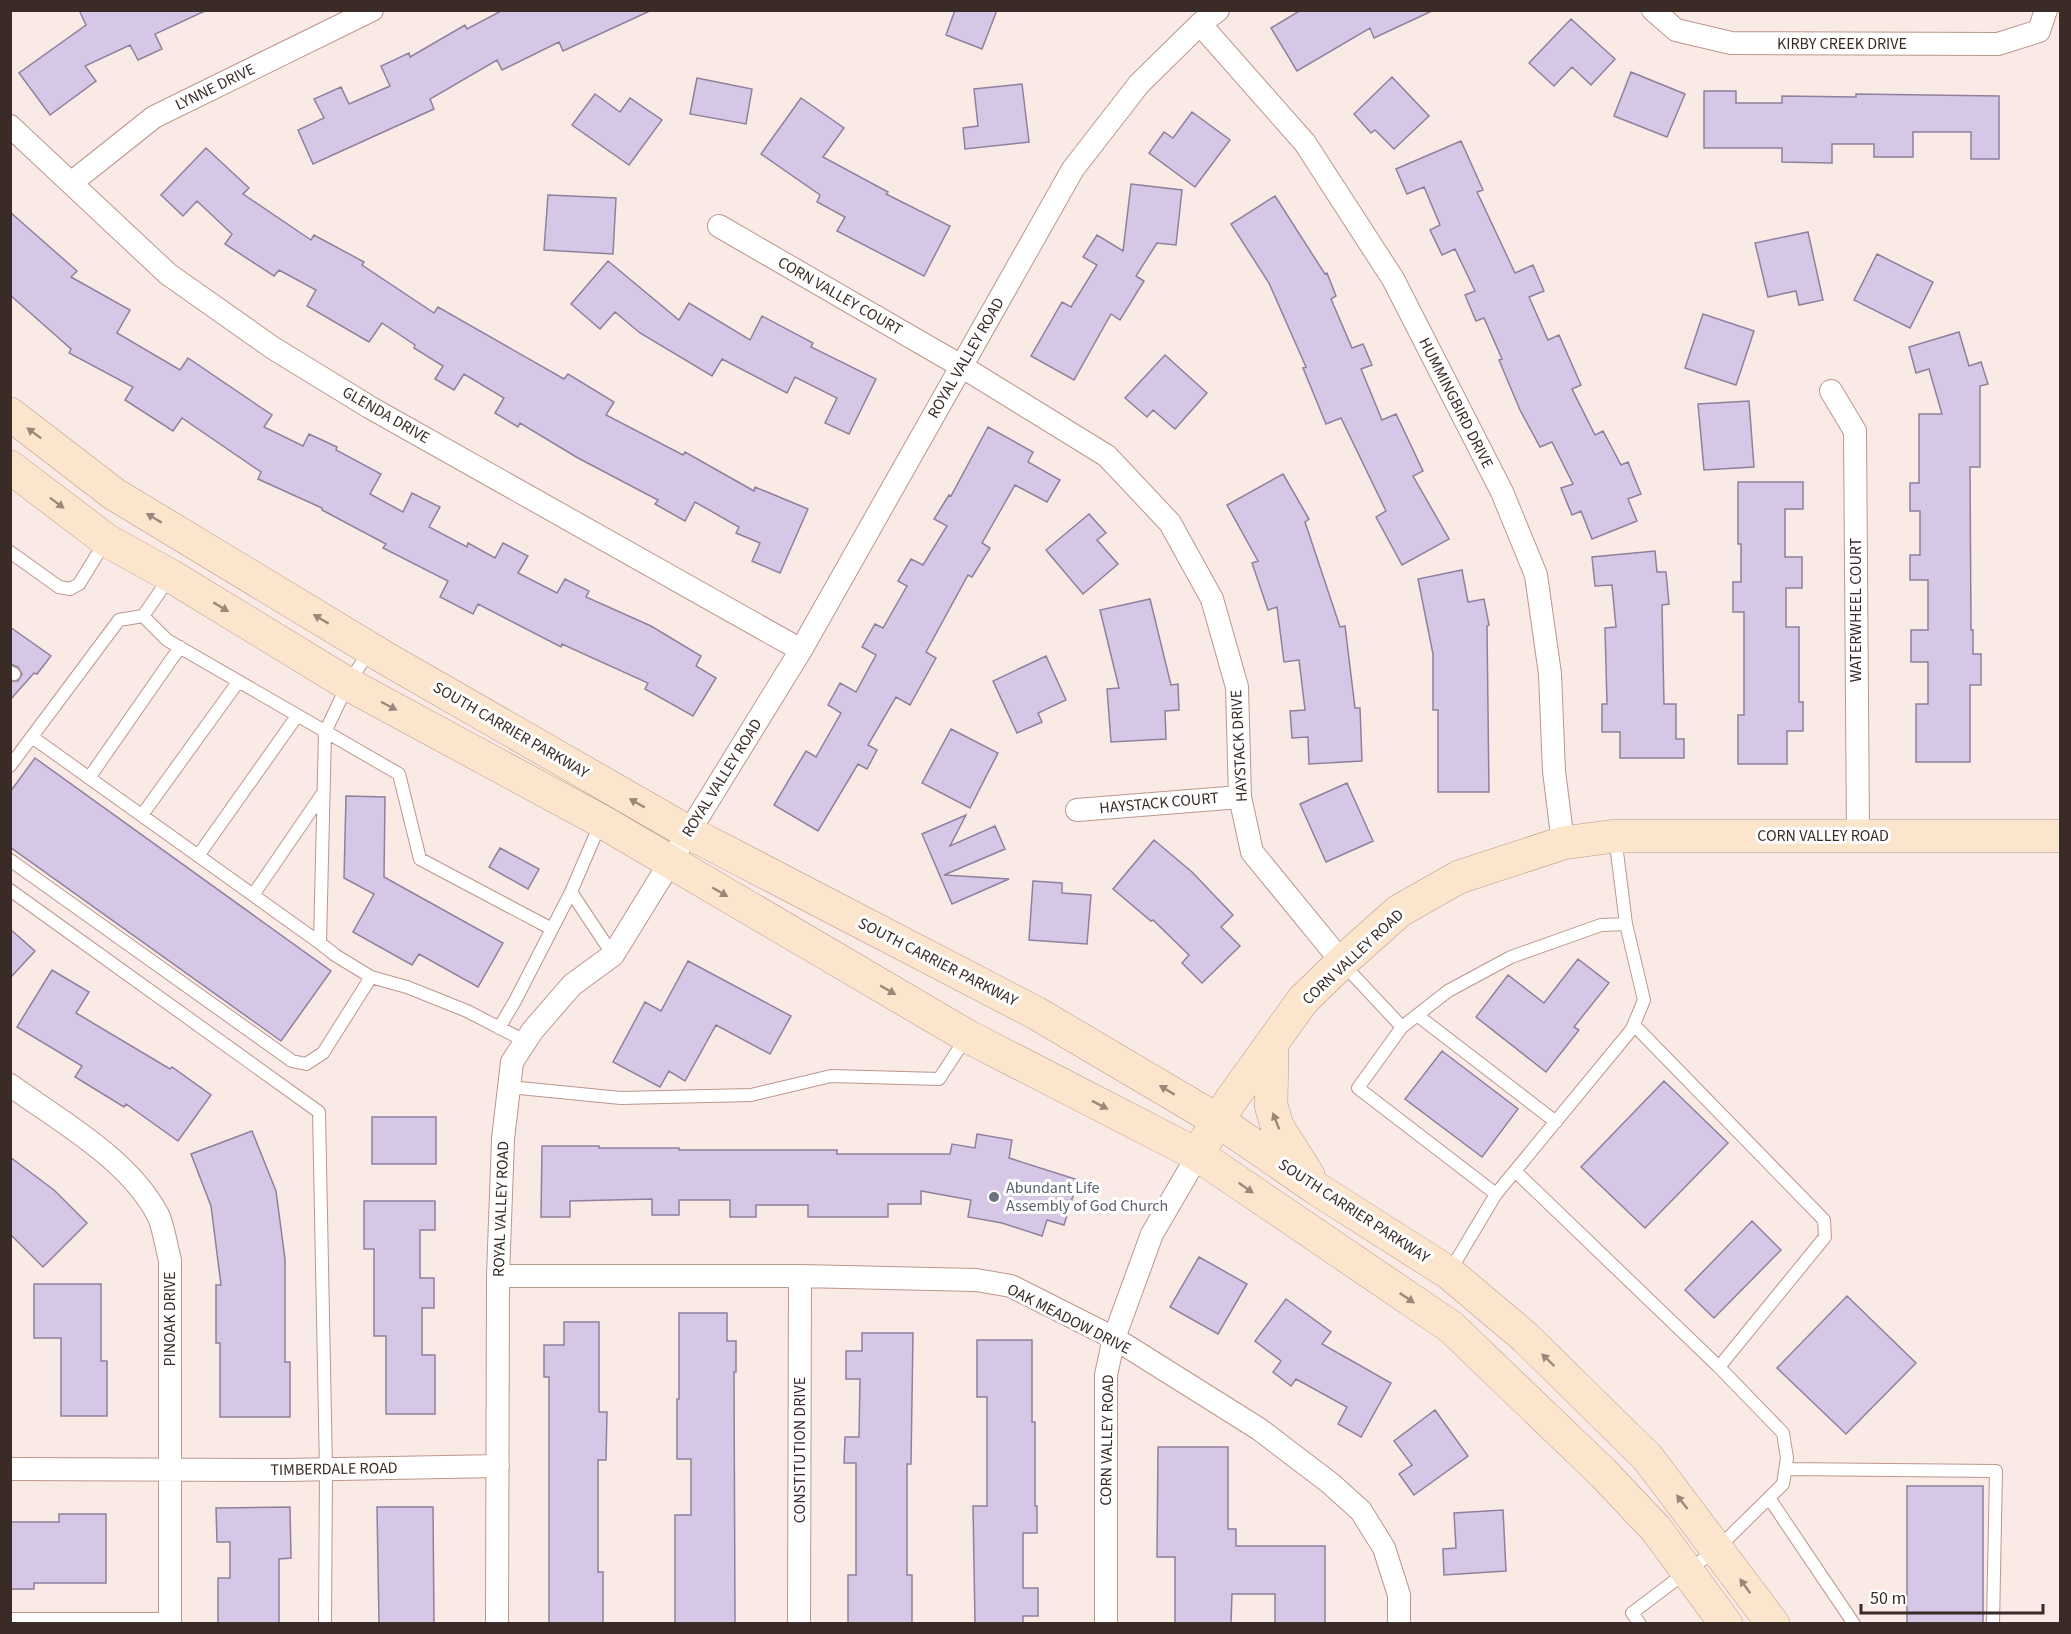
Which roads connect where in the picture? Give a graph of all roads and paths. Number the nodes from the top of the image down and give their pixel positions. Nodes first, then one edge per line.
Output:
1 (372, 10) edge
2 (1653, 10) edge
3 (1209, 17) edge
4 (2042, 21) edge
5 (10, 126) edge
6 (71, 183) junction
7 (719, 226) dead end
8 (961, 366) junction
9 (1831, 391) dead end
10 (10, 414) edge
11 (10, 467) edge
12 (106, 540) junction
13 (10, 552) edge
14 (171, 576) junction
15 (143, 616) junction
16 (180, 647) junction
17 (371, 649) junction
18 (801, 650) junction
19 (238, 682) junction
20 (348, 684) junction
21 (297, 716) junction
22 (325, 732) junction
23 (32, 737) junction
24 (10, 766) edge
25 (89, 778) junction
26 (323, 793) junction
27 (1240, 797) junction
28 (1077, 810) dead end
29 (142, 815) junction
30 (602, 821) junction
31 (688, 832) junction
32 (1615, 836) junction
33 (1858, 836) junction
34 (2061, 836) edge
35 (1563, 843) junction
36 (198, 856) junction
37 (10, 860) edge
38 (669, 862) junction
39 (10, 890) edge
40 (571, 892) junction
41 (253, 895) junction
42 (1626, 924) junction
43 (552, 929) junction
44 (320, 943) junction
45 (613, 955) junction
46 (1342, 962) junction
47 (371, 977) junction
48 (1417, 1015) junction
49 (1634, 1025) junction
50 (1402, 1027) junction
51 (499, 1028) junction
52 (967, 1036) junction
53 (525, 1041) junction
54 (1272, 1043) junction
55 (10, 1085) edge
56 (509, 1087) junction
57 (1217, 1120) junction
58 (1556, 1122) junction
59 (1197, 1155) junction
60 (1515, 1171) junction
61 (1317, 1189) junction
62 (1496, 1194) junction
63 (1449, 1273) junction
64 (498, 1275) junction
65 (800, 1275) junction
66 (1114, 1338) junction
67 (1719, 1367) junction
68 (498, 1466) junction
69 (10, 1469) edge
70 (1785, 1469) junction
71 (170, 1470) junction
72 (326, 1470) junction
73 (1769, 1498) junction
74 (1718, 1548) junction
75 (1687, 1571) junction
76 (10, 1620) edge
77 (170, 1621) edge
78 (325, 1623) edge
79 (497, 1623) edge
80 (800, 1623) edge
81 (1106, 1623) edge
82 (1399, 1623) edge
83 (1640, 1623) edge
84 (1726, 1623) edge
85 (1773, 1623) edge
86 (1854, 1623) edge
87 (1993, 1623) edge

1 - 6 street, LYNNE DRIVE
2 - 4 street, KIRBY CREEK DRIVE
3 - 8 street, ROYAL VALLEY ROAD
3 - 35 street, HUMMINGBIRD DRIVE
5 - 6 street, GLENDA DRIVE
6 - 18 street, GLENDA DRIVE
7 - 8 street, CORN VALLEY COURT
8 - 18 street, ROYAL VALLEY ROAD
8 - 27 street, HAYSTACK DRIVE
9 - 33 street, WATERWHEEL COURT
17 -> 10 main road, SOUTH CARRIER PARKWAY
11 -> 12 main road
12 - 13 lane
12 - 14 main road
14 - 15 lane
14 -> 20 main road
15 - 16 lane
15 - 23 lane
16 - 19 lane
16 - 25 lane
17 - 20 lane
31 -> 17 main road, SOUTH CARRIER PARKWAY
18 - 31 street, ROYAL VALLEY ROAD
19 - 21 lane
19 - 29 lane
20 - 22 lane
20 -> 30 main road
21 - 22 lane
21 - 36 lane
22 - 26 lane
22 - 43 lane
23 - 24 lane
23 - 25 lane
25 - 29 lane
26 - 41 lane
26 - 44 lane
27 - 28 street, HAYSTACK COURT
27 - 46 street, HAYSTACK DRIVE
29 - 36 lane
30 - 38 main road
30 - 40 lane
31 - 38 street, ROYAL VALLEY ROAD
57 -> 31 main road, SOUTH CARRIER PARKWAY
32 - 33 main road, CORN VALLEY ROAD
32 - 35 main road, CORN VALLEY ROAD
32 - 42 lane
33 - 34 main road, CORN VALLEY ROAD
35 - 46 main road, CORN VALLEY ROAD
36 - 41 lane
37 - 47 lane
38 - 45 street, ROYAL VALLEY ROAD
38 -> 52 main road
39 - 72 lane
40 - 43 lane
40 - 45 lane
41 - 44 lane
42 - 48 lane
42 - 49 lane
43 - 51 lane
44 - 47 lane
45 - 53 street, ROYAL VALLEY ROAD
46 - 50 lane
46 - 54 main road, CORN VALLEY ROAD
47 - 51 lane
48 - 50 lane
48 - 58 lane
49 - 58 lane
49 - 67 lane
50 - 62 lane
51 - 53 lane
52 - 56 lane
52 -> 59 main road
53 - 56 street, ROYAL VALLEY ROAD
54 - 57 main road, CORN VALLEY ROAD
61 -> 54 main road
55 - 71 street, PINOAK DRIVE
56 - 64 street, ROYAL VALLEY ROAD
57 - 59 main road, CORN VALLEY ROAD
57 - 61 main road, SOUTH CARRIER PARKWAY
58 - 60 lane
59 - 66 street, CORN VALLEY ROAD
59 -> 75 main road
60 - 62 lane
60 - 67 lane
61 - 63 main road, SOUTH CARRIER PARKWAY
62 - 63 lane
74 -> 63 main road, SOUTH CARRIER PARKWAY
64 - 65 street, OAK MEADOW DRIVE
64 - 68 street, ROYAL VALLEY ROAD
65 - 66 street, OAK MEADOW DRIVE
65 - 80 street, CONSTITUTION DRIVE
66 - 81 street, CORN VALLEY ROAD
66 - 82 street, OAK MEADOW DRIVE
67 - 70 lane
68 - 72 street, TIMBERDALE ROAD
68 - 79 street, ROYAL VALLEY ROAD
69 - 71 street, TIMBERDALE ROAD
70 - 73 lane
70 - 87 lane
71 - 72 street, TIMBERDALE ROAD
71 - 77 street, PINOAK DRIVE
72 - 78 lane
73 - 74 lane
73 - 86 lane
74 - 75 lane
85 -> 74 main road, SOUTH CARRIER PARKWAY
75 - 83 lane
75 - 84 main road
76 - 77 lane

